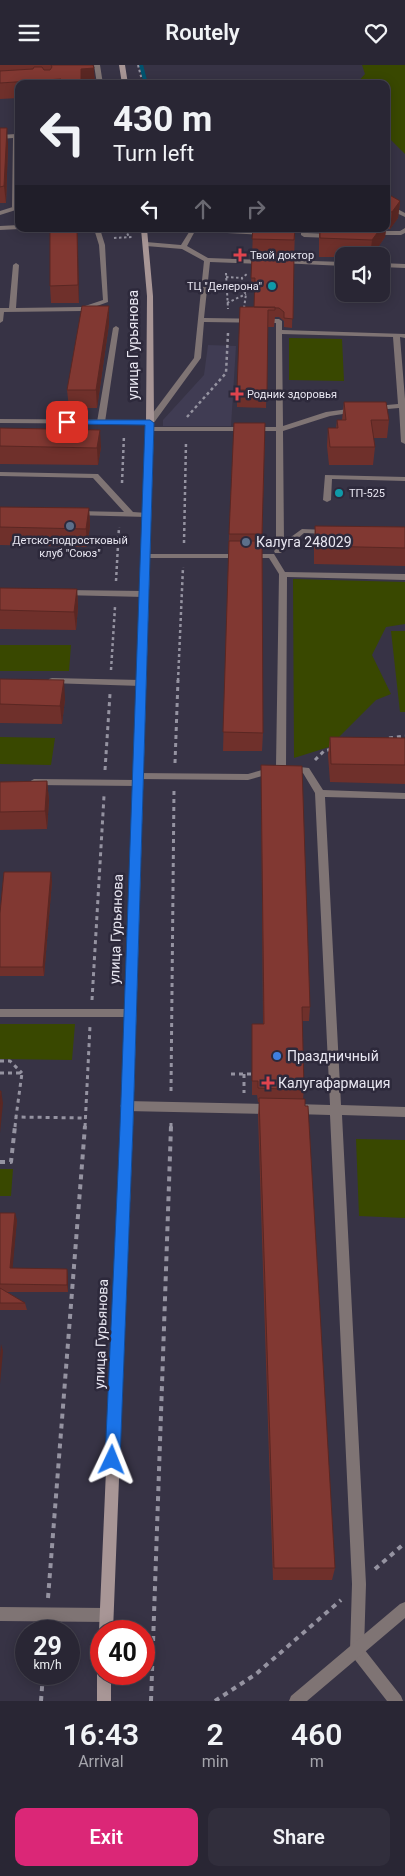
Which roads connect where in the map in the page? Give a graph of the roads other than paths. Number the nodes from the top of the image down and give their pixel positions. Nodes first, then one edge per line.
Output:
1 (96, 65) edge
2 (122, 65) edge
3 (99, 80) edge
4 (124, 80) edge
5 (15, 136) edge
6 (0, 137) edge
7 (390, 207) edge
8 (15, 208) edge
9 (0, 213) edge
10 (405, 215) edge
11 (15, 227) edge
12 (0, 228) edge
13 (405, 230) edge
14 (98, 232) edge
15 (144, 232) edge
16 (193, 232) edge
17 (228, 232) dead end
18 (304, 232) edge
19 (367, 233) edge
20 (276, 234) edge
21 (294, 235) edge
22 (342, 236) edge
23 (146, 244) junction
24 (183, 247) junction
25 (207, 260) junction
26 (269, 262) edge
27 (278, 262) edge
28 (335, 264) edge
29 (16, 265) dead end
30 (390, 265) edge
31 (405, 266) edge
32 (0, 310) edge
33 (12, 310) junction
34 (200, 320) junction
35 (0, 321) edge
36 (116, 328) dead end
37 (278, 332) junction
38 (396, 335) junction
39 (405, 335) edge
40 (402, 407) junction
41 (0, 421) edge
42 (101, 422) junction
43 (150, 426) junction
44 (281, 429) junction
45 (405, 442) edge
46 (0, 474) edge
47 (405, 479) edge
48 (327, 500) dead end
49 (70, 513) edge
50 (130, 514) junction
51 (147, 515) junction
52 (340, 532) edge
53 (280, 549) junction
54 (145, 555) junction
55 (271, 556) junction
56 (283, 575) junction
57 (405, 577) edge
58 (58, 593) edge
59 (144, 595) junction
60 (46, 681) edge
61 (141, 683) junction
62 (281, 768) junction
63 (138, 779) junction
64 (19, 782) edge
65 (320, 793) junction
66 (405, 796) edge
67 (0, 1013) edge
68 (129, 1013) junction
69 (126, 1106) junction
70 (336, 1110) junction
71 (405, 1112) edge
72 (405, 1609) edge
73 (0, 1614) edge
74 (106, 1615) junction
75 (106, 1620) edge
76 (357, 1651) junction
77 (104, 1685) edge
78 (104, 1701) edge
79 (296, 1701) edge
80 (396, 1701) edge

1 - 3 street
2 - 4 street
5 - 6 street
7 - 10 street
8 - 9 street
11 - 12 street
13 - 19 street
14 - 33 street
15 - 23 street, улица Гурьянова
16 - 24 street
17 - 20 street
18 - 21 street
18 - 22 street
23 - 24 street
23 - 43 street, улица Гурьянова
24 - 25 street
25 - 26 street
25 - 34 street
27 - 28 street
29 - 33 street
30 - 31 street
32 - 33 street
32 - 35 street
34 - 37 street
34 - 43 street
36 - 42 street
37 - 38 street
37 - 44 street
38 - 39 street
38 - 40 street
40 - 44 street
40 - 45 street
41 - 42 street
42 - 43 street
43 - 44 street
43 - 51 street, улица Гурьянова
44 - 53 street
46 - 50 street
47 - 48 street
49 - 50 street
50 - 51 street
51 - 54 street, улица Гурьянова
52 - 53 street
53 - 55 street
54 - 55 street
54 - 59 street, улица Гурьянова
55 - 56 street
56 - 57 street
56 - 62 street
58 - 59 street
59 - 61 street, улица Гурьянова
60 - 61 street
61 - 63 street, улица Гурьянова
62 - 63 street
62 - 65 street
63 - 64 street
63 - 68 street, улица Гурьянова
65 - 66 street
65 - 70 street
67 - 68 street
68 - 69 street, улица Гурьянова
69 - 70 street
69 - 74 street, улица Гурьянова
70 - 71 street
70 - 76 street
72 - 76 street
73 - 74 street
74 - 75 street, улица Гурьянова
76 - 79 street
76 - 80 street
77 - 78 street

